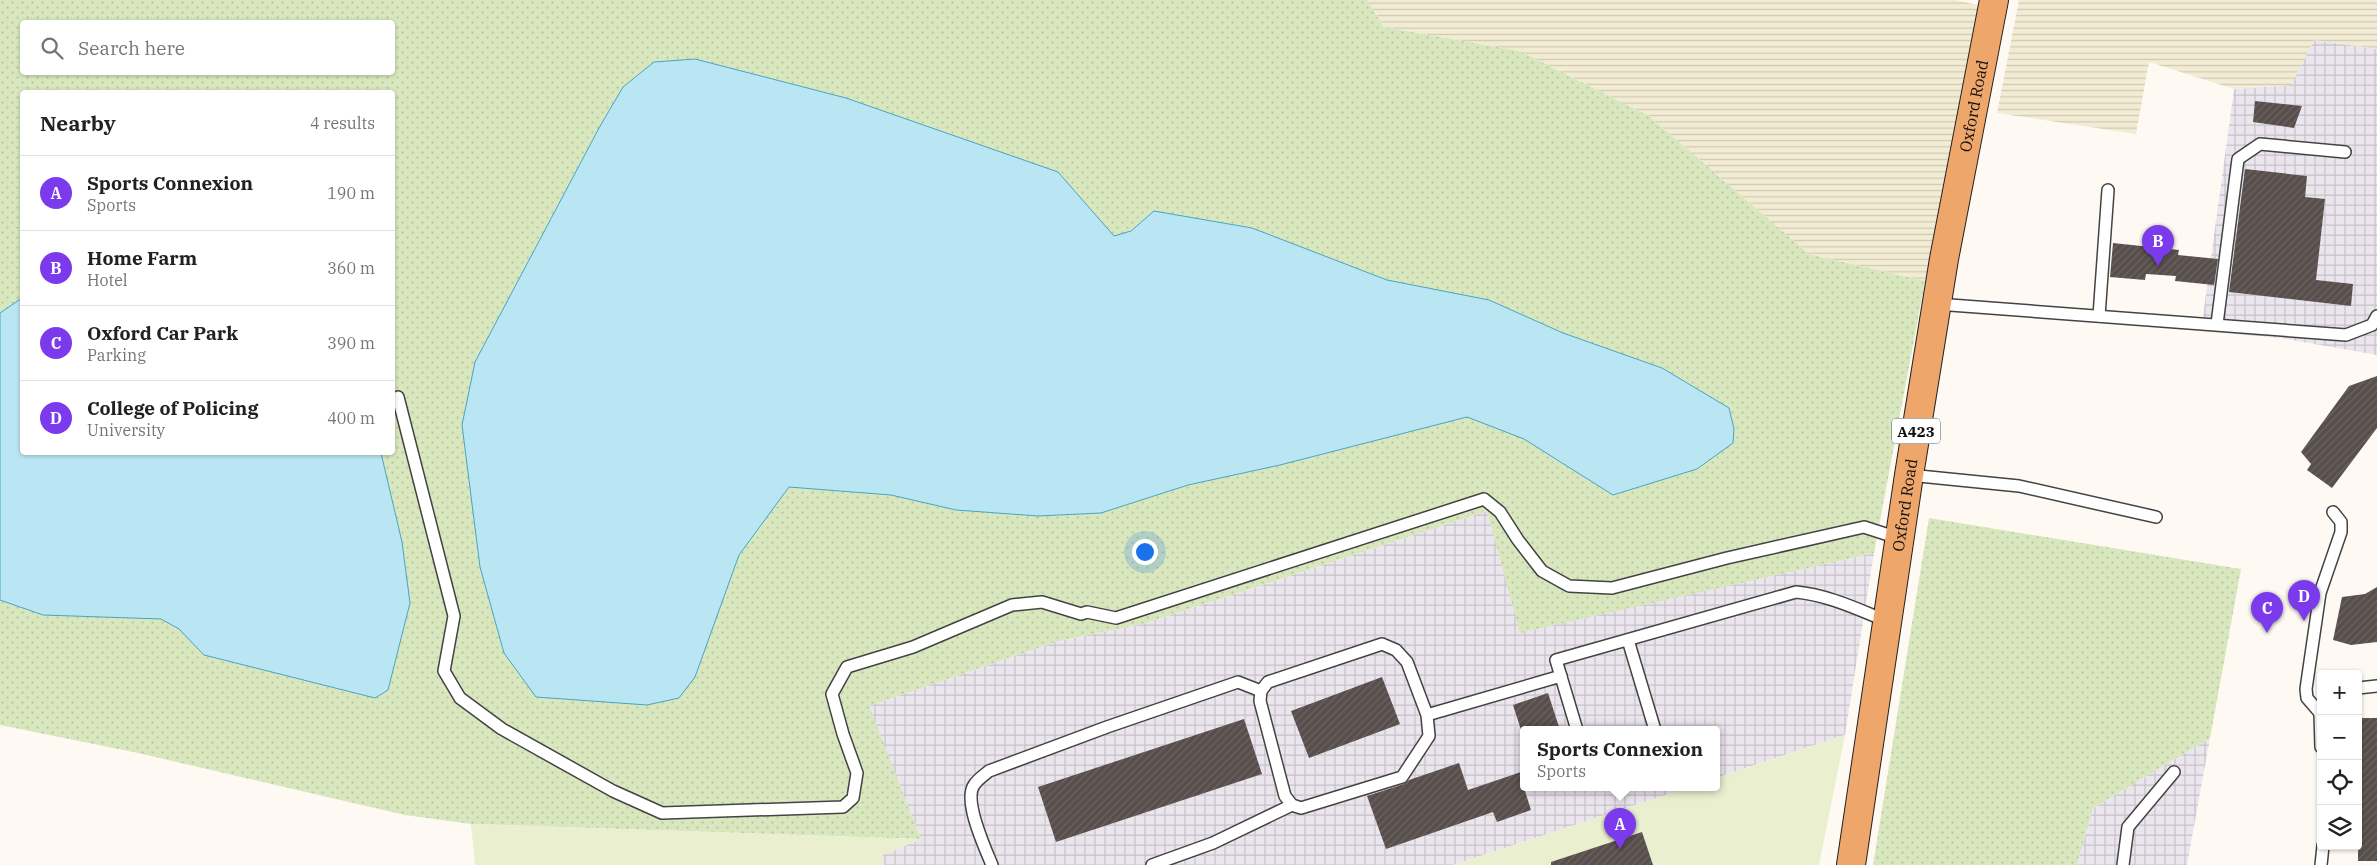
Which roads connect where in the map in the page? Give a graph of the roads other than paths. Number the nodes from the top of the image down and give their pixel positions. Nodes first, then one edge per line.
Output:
1 (1994, 0) edge
2 (2345, 152) dead end
3 (2108, 190) dead end
4 (1937, 304) junction
5 (2099, 316) junction
6 (2375, 322) edge
7 (2217, 324) junction
8 (398, 398) dead end
9 (1909, 475) junction
10 (2333, 512) dead end
11 (2156, 517) dead end
12 (1898, 538) junction
13 (1887, 621) junction
14 (1628, 640) junction
15 (1561, 676) junction
16 (2377, 686) edge
17 (2362, 688) edge
18 (1261, 691) junction
19 (2317, 710) edge
20 (1427, 715) junction
21 (1576, 726) edge
22 (1654, 726) edge
23 (2174, 772) dead end
24 (1292, 805) junction
25 (2322, 850) edge
26 (992, 865) edge
27 (1152, 865) edge
28 (1851, 865) edge
29 (2123, 865) edge
30 (2320, 865) edge

1 - 4 highway, Oxford Road / A423
2 - 7 lane
3 - 5 lane
4 - 5 lane
4 - 9 highway, Oxford Road / A423
5 - 7 lane
6 - 7 lane
8 - 12 lane
9 - 11 lane
9 - 12 highway, Oxford Road / A423
10 - 19 lane
12 - 13 highway, Oxford Road / A423
13 - 14 lane
13 - 28 highway, Oxford Road / A423
14 - 15 lane
14 - 22 lane
15 - 20 lane
15 - 21 lane
16 - 17 lane
18 - 20 lane
18 - 24 lane
18 - 26 lane
20 - 24 lane
23 - 29 lane
24 - 27 lane
25 - 30 lane

